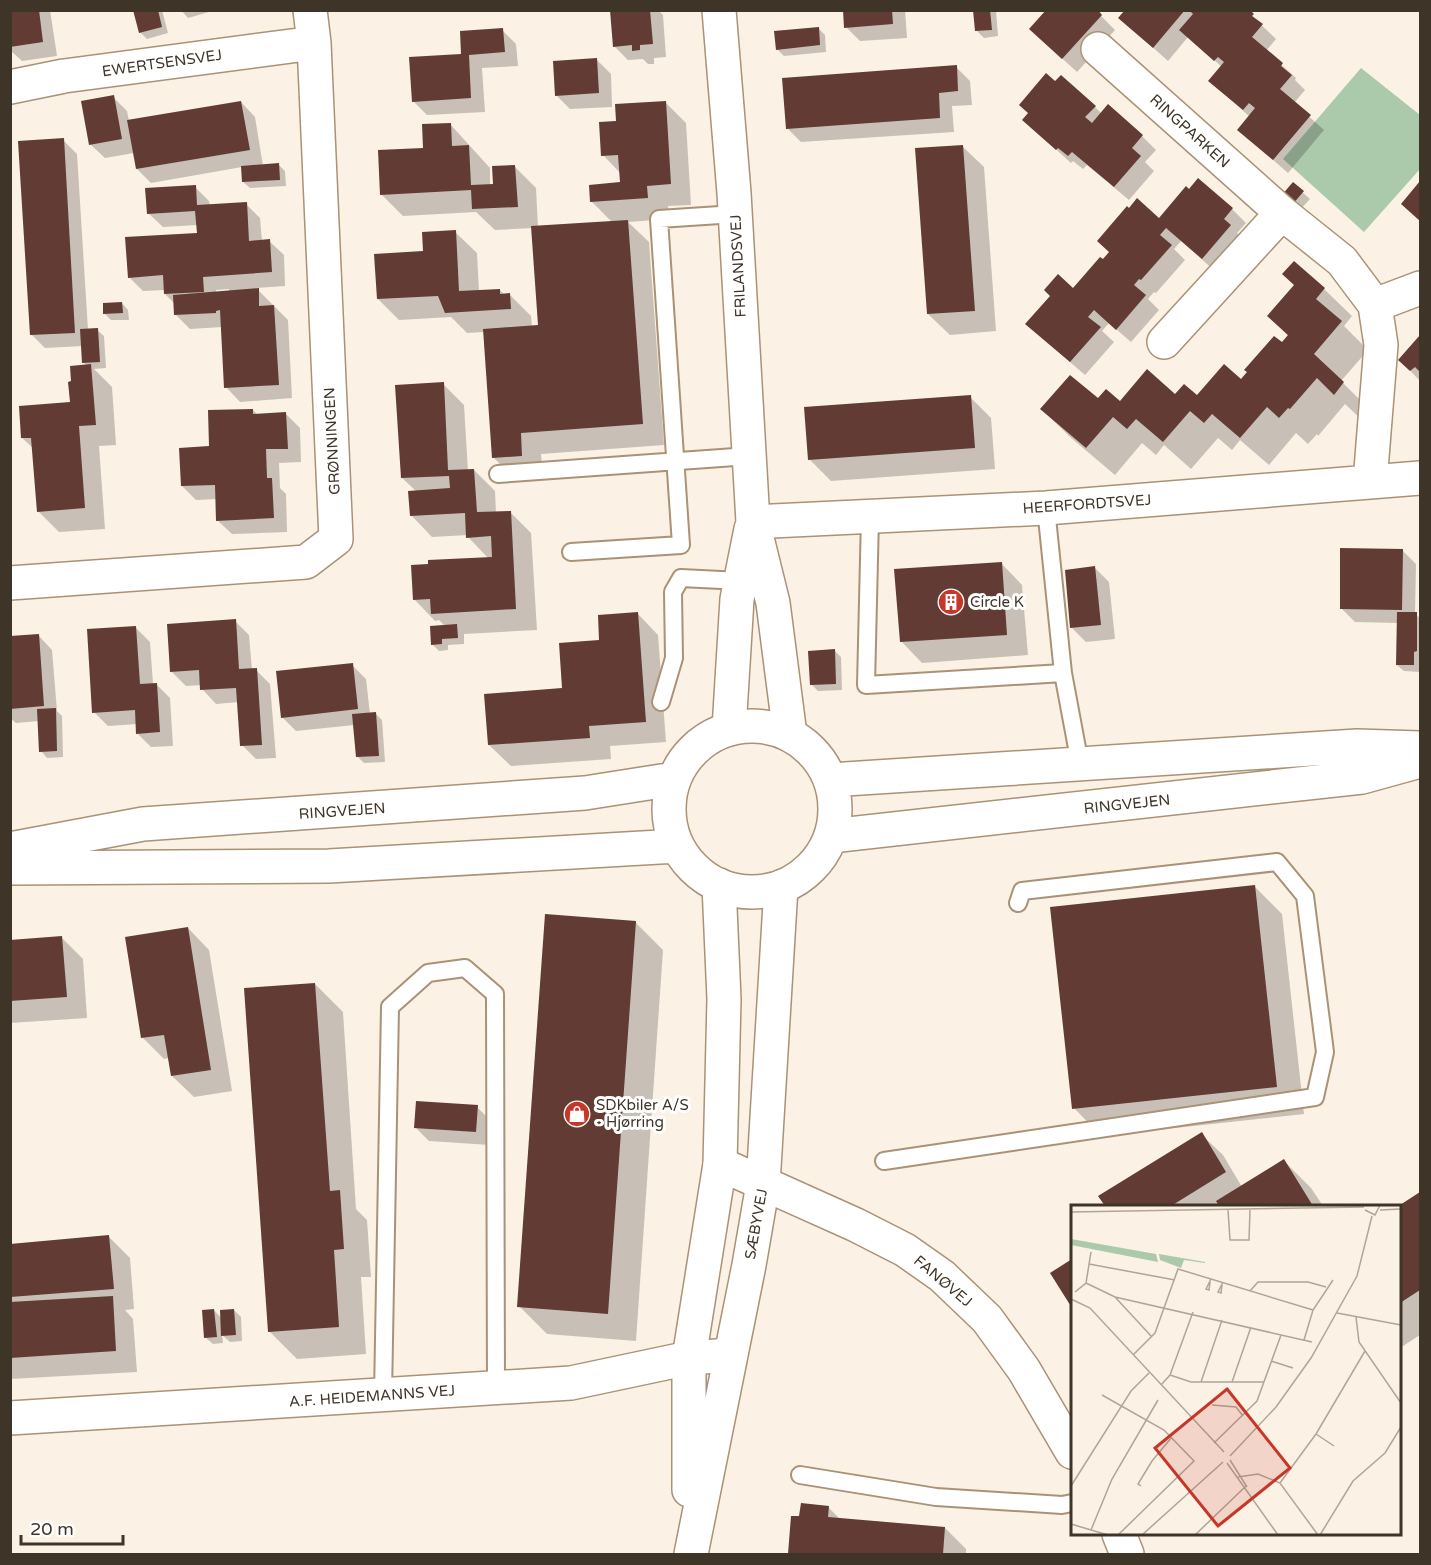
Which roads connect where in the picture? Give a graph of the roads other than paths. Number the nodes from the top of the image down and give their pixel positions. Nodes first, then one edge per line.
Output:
1 (310, 10) edge
2 (719, 10) edge
3 (314, 43) junction
4 (1098, 49) dead end
5 (10, 87) edge
6 (1282, 213) junction
7 (735, 214) junction
8 (1420, 288) edge
9 (1375, 305) junction
10 (1164, 342) dead end
11 (749, 456) junction
12 (676, 461) junction
13 (498, 474) dead end
14 (1420, 478) edge
15 (1370, 482) junction
16 (1046, 508) junction
17 (870, 517) junction
18 (753, 522) junction
19 (571, 552) dead end
20 (741, 581) junction
21 (10, 583) edge
22 (1063, 673) junction
23 (661, 702) dead end
24 (729, 729) junction
25 (790, 735) junction
26 (1420, 748) edge
27 (1420, 761) edge
28 (1080, 764) junction
29 (674, 779) junction
30 (830, 780) junction
31 (831, 836) junction
32 (677, 846) junction
33 (10, 849) edge
34 (10, 868) edge
35 (719, 885) junction
36 (781, 887) junction
37 (1018, 903) dead end
38 (884, 1161) dead end
39 (720, 1164) junction
40 (763, 1184) junction
41 (730, 1355) junction
42 (689, 1358) junction
43 (496, 1388) junction
44 (383, 1395) junction
45 (10, 1418) edge
46 (1071, 1450) edge
47 (800, 1475) dead end
48 (1071, 1503) edge
49 (1120, 1535) edge
50 (690, 1554) edge
51 (1127, 1554) edge

1 - 3 street, GRØNNINGEN
2 - 7 street, FRILANDSVEJ
3 - 5 street, EWERTSENSVEJ
3 - 21 street, GRØNNINGEN
4 - 6 street, RINGPARKEN
6 - 9 street, RINGPARKEN
6 - 10 street
7 - 11 street, FRILANDSVEJ
7 - 12 lane
8 - 9 street
9 - 15 street, RINGPARKEN
11 - 12 lane
11 - 18 street, FRILANDSVEJ
12 - 13 lane
12 - 19 lane
14 - 15 street, HEERFORDTSVEJ
15 - 16 street, HEERFORDTSVEJ
16 - 17 street, HEERFORDTSVEJ
16 - 22 lane
17 - 18 street, HEERFORDTSVEJ
17 - 22 lane
18 - 20 street, FRILANDSVEJ
18 - 25 street, FRILANDSVEJ
20 - 23 lane
20 - 24 street, FRILANDSVEJ
22 - 28 lane
24 - 25 street
24 - 29 street
25 - 30 street
26 - 28 street
27 - 31 street, RINGVEJEN
28 - 30 street
29 - 32 street
29 - 33 street, RINGVEJEN
30 - 31 street
31 - 36 street
32 - 34 street
32 - 35 street
35 - 36 street
35 - 39 street, SÆBYVEJ
36 - 40 street, SÆBYVEJ
37 - 38 lane
39 - 40 street, FANØVEJ
39 - 42 street, SÆBYVEJ
40 - 41 street, SÆBYVEJ
40 - 46 street, FANØVEJ
41 - 42 street, A.F. HEIDEMANNS VEJ
41 - 50 street, SÆBYVEJ
42 - 43 street, A.F. HEIDEMANNS VEJ
42 - 50 street, SÆBYVEJ
43 - 44 street, A.F. HEIDEMANNS VEJ
43 - 44 lane
44 - 45 street, A.F. HEIDEMANNS VEJ
47 - 48 lane
49 - 51 street

